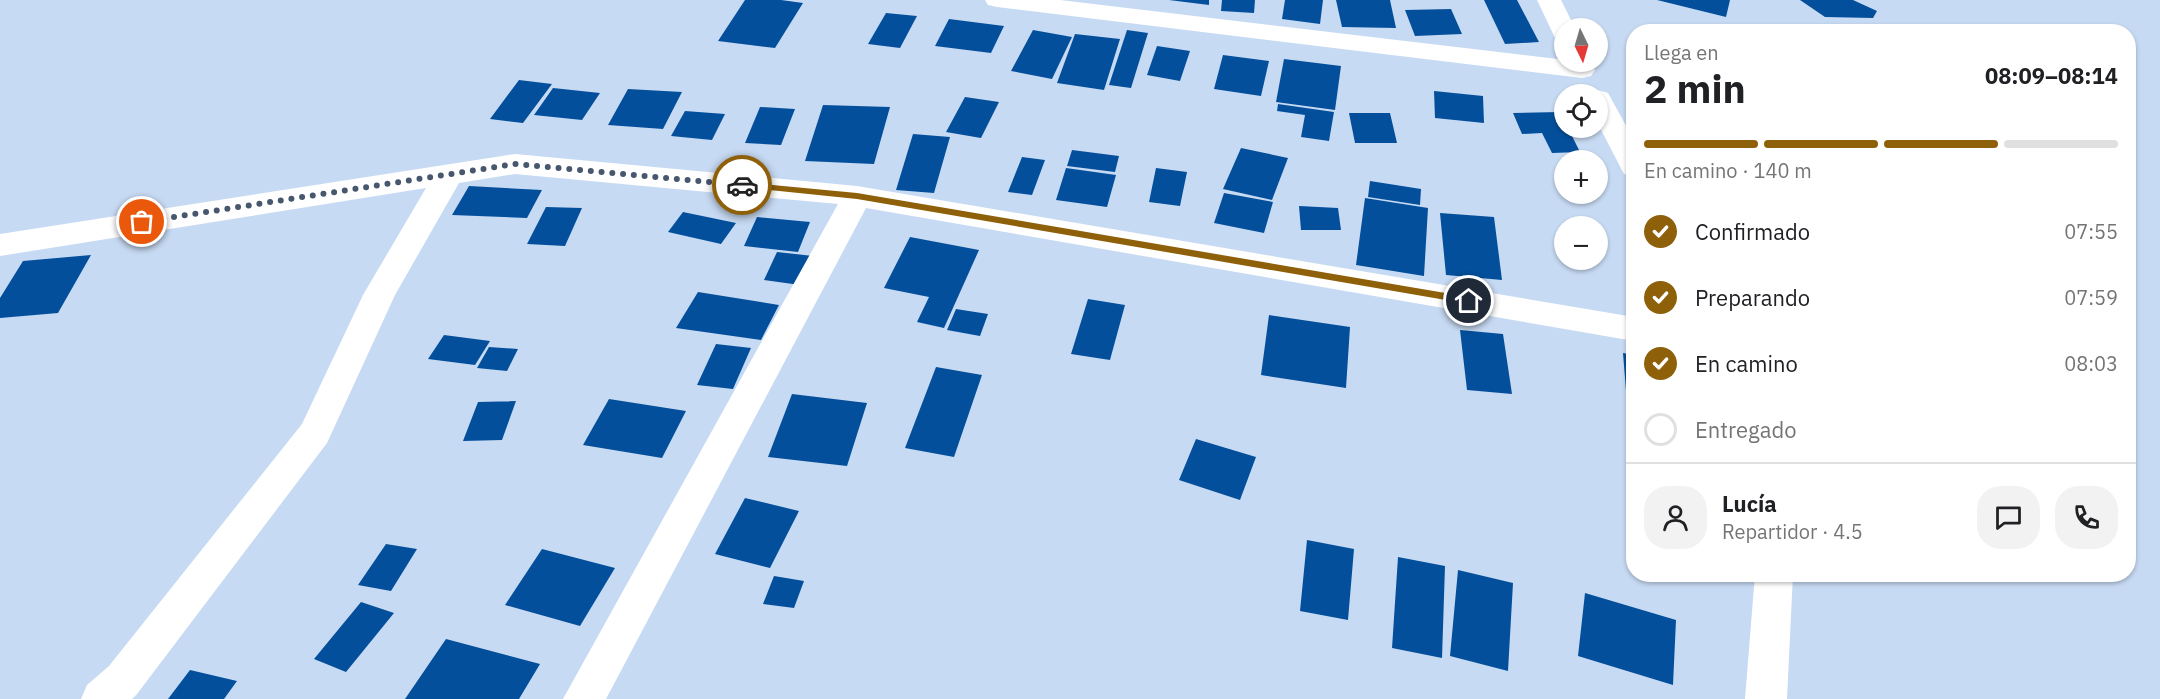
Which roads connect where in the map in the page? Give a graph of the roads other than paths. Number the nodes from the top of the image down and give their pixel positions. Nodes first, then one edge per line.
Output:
1 (997, 0) edge
2 (1549, 0) edge
3 (1557, 18) edge
4 (1554, 63) edge
5 (1608, 118) edge
6 (1626, 152) edge
7 (449, 174) junction
8 (857, 196) junction
9 (0, 245) edge
10 (1626, 328) edge
11 (1773, 582) edge
12 (102, 699) edge
13 (584, 699) edge
14 (1766, 699) edge

1 - 4 street
2 - 3 street
5 - 6 street
7 - 8 street
7 - 9 street
7 - 12 street
8 - 10 street
8 - 13 street
11 - 14 street

